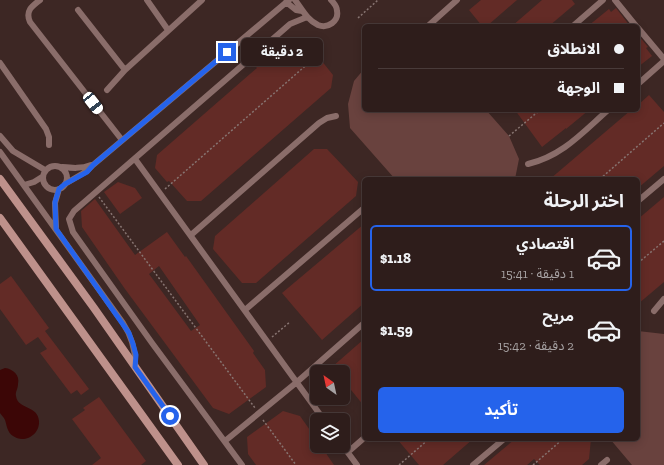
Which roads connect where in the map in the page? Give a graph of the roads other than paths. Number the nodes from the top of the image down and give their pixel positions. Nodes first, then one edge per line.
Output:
1 (40, 0) edge
2 (147, 0) edge
3 (202, 0) edge
4 (296, 0) edge
5 (331, 0) edge
6 (457, 0) edge
7 (603, 0) edge
8 (615, 0) edge
9 (287, 1) edge
10 (78, 10) dead end
11 (302, 11) junction
12 (307, 17) junction
13 (430, 24) edge
14 (575, 24) edge
15 (635, 24) edge
16 (168, 30) junction
17 (640, 31) edge
18 (664, 60) edge
19 (0, 63) edge
20 (125, 70) junction
21 (640, 82) edge
22 (107, 90) dead end
23 (606, 112) edge
24 (336, 116) dead end
25 (0, 136) edge
26 (122, 140) junction
27 (49, 145) dead end
28 (0, 152) edge
29 (135, 159) junction
30 (528, 164) dead end
31 (93, 165) junction
32 (62, 167) junction
33 (45, 170) junction
34 (42, 177) junction
35 (0, 179) edge
36 (664, 179) edge
37 (65, 184) junction
38 (24, 185) junction
39 (59, 189) junction
40 (640, 200) edge
41 (362, 210) edge
42 (0, 218) edge
43 (56, 229) junction
44 (191, 235) junction
45 (664, 299) edge
46 (245, 310) junction
47 (654, 311) dead end
48 (362, 325) edge
49 (135, 367) junction
50 (297, 382) junction
51 (319, 413) edge
52 (362, 440) edge
53 (225, 441) junction
54 (502, 441) edge
55 (350, 450) edge
56 (349, 453) edge
57 (607, 460) dead end
58 (178, 465) edge
59 (204, 465) edge
60 (242, 465) edge
61 (357, 465) edge
62 (473, 465) edge
63 (601, 465) edge

1 - 26 street
2 - 16 street
3 - 16 street
4 - 11 street
5 - 12 street
6 - 13 street
7 - 14 street
8 - 15 street
9 - 11 street
9 - 26 street
10 - 20 street
11 - 12 street
12 - 29 street
16 - 20 street
17 - 18 street
18 - 21 street
19 - 27 street
20 - 22 street
23 - 30 street
24 - 44 street
25 - 33 street
26 - 31 street
28 - 38 street
29 - 44 street
29 - 53 street
31 - 32 street
31 - 37 street
32 - 33 street
32 - 37 street
33 - 34 street
34 - 38 street
34 - 39 street
35 - 49 main road
36 - 40 street
37 - 39 street
38 - 43 street
39 - 43 street
41 - 46 street
42 - 58 main road
43 - 49 street
44 - 46 street
45 - 47 street
46 - 50 street
48 - 50 street
49 - 59 main road
50 - 51 street
50 - 53 street
52 - 55 street
53 - 60 street
54 - 62 street
56 - 61 street
57 - 63 street

